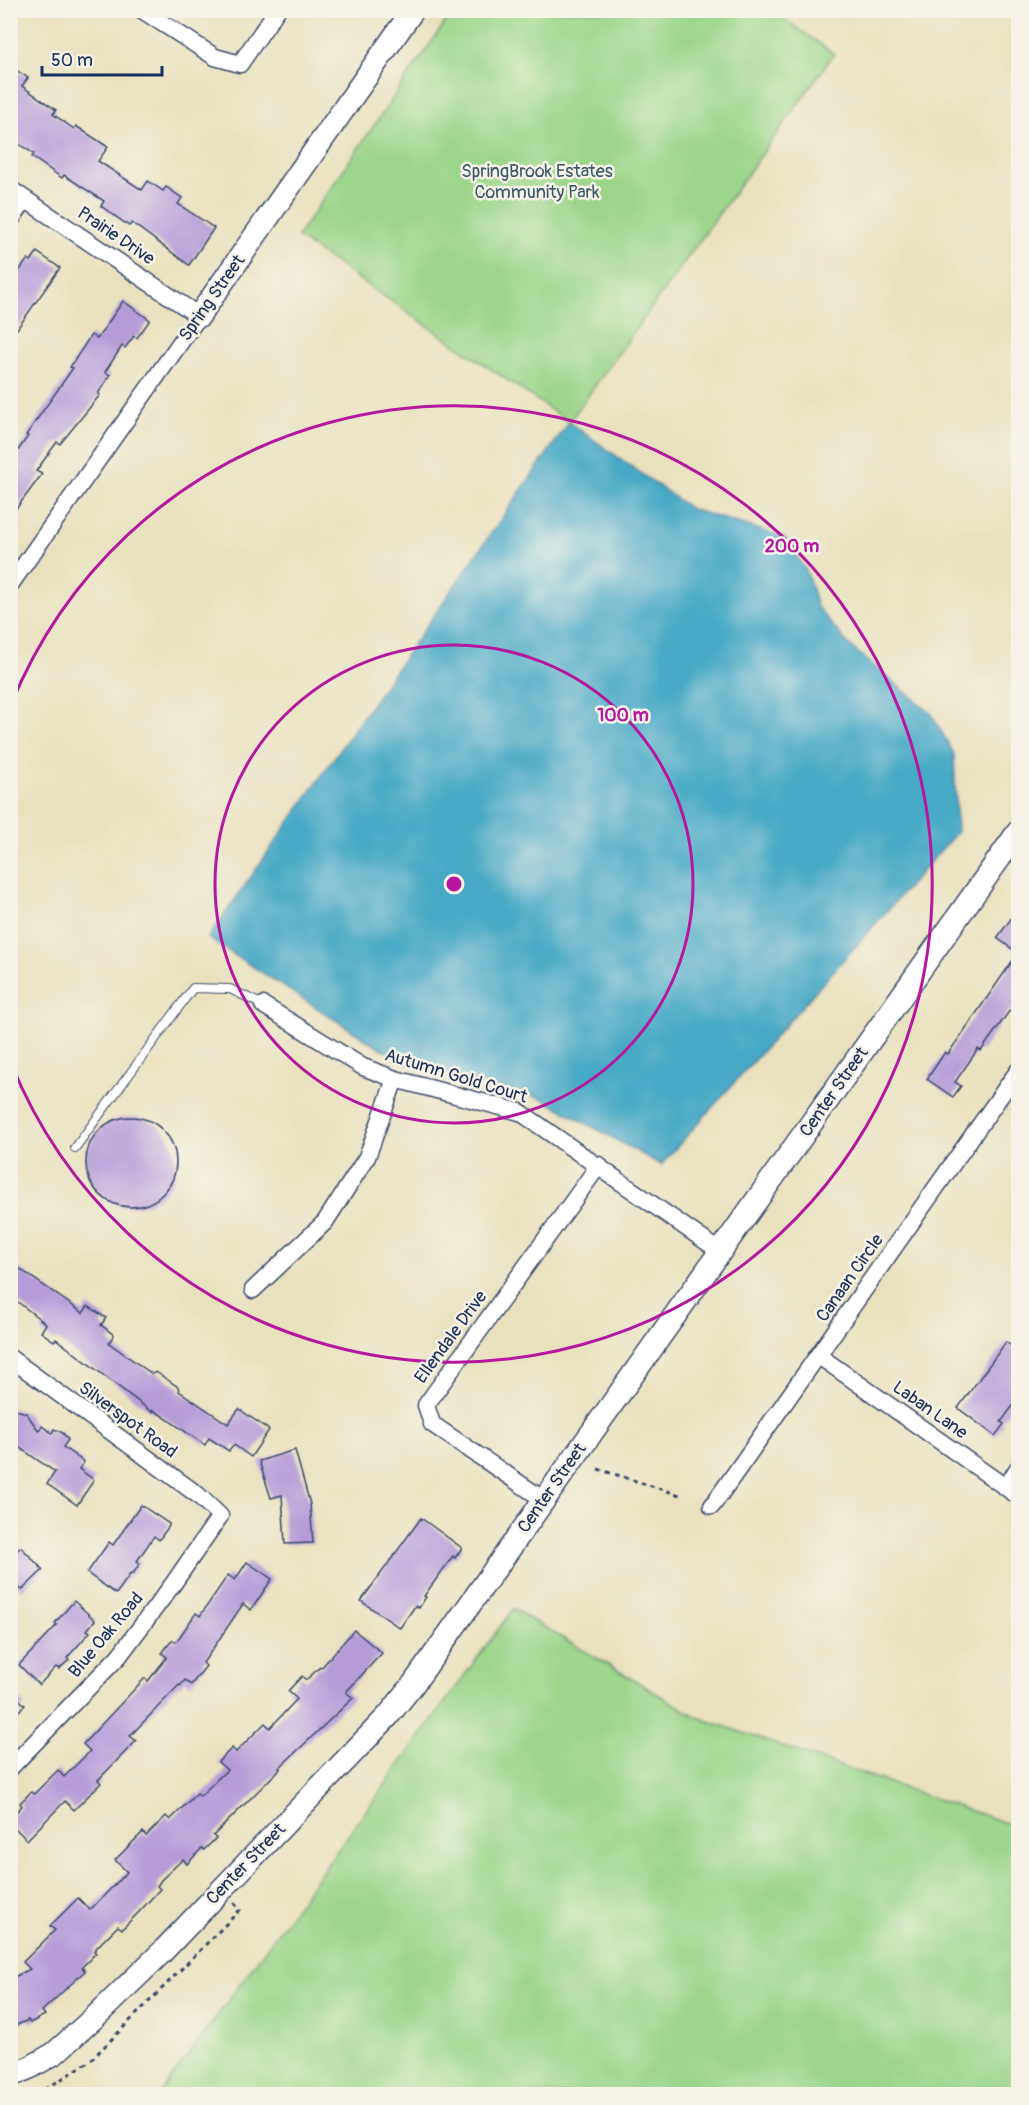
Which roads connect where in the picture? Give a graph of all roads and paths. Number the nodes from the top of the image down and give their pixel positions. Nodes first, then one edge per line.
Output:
1 (142, 10) edge
2 (277, 10) edge
3 (413, 10) edge
4 (10, 189) edge
5 (25, 200) junction
6 (10, 221) edge
7 (199, 316) junction
8 (10, 585) edge
9 (1018, 832) edge
10 (263, 1005) joint
11 (1018, 1071) edge
12 (395, 1079) junction
13 (75, 1148) dead end
14 (598, 1165) junction
15 (721, 1252) junction
16 (253, 1290) dead end
17 (819, 1356) junction
18 (10, 1358) edge
19 (1018, 1468) edge
20 (597, 1469) dead end
21 (1012, 1491) edge
22 (680, 1496) dead end
23 (544, 1500) junction
24 (712, 1506) dead end
25 (220, 1516) joint
26 (10, 1768) edge
27 (233, 1901) dead end
28 (10, 2076) edge
29 (38, 2094) edge

1 - 2 street
3 - 7 street, Spring Street
4 - 5 street, Prairie Drive
5 - 6 street
5 - 7 street, Prairie Drive
7 - 8 street, Spring Street
9 - 15 street, Center Street
10 - 12 street, Autumn Gold Court
10 - 13 lane
11 - 17 street, Canaan Circle
12 - 14 street, Autumn Gold Court
12 - 16 street
14 - 15 street, Autumn Gold Court
14 - 23 street, Ellendale Drive
15 - 23 street, Center Street
17 - 21 street, Laban Lane
17 - 24 street, Canaan Circle
18 - 25 street, Silverspot Road
19 - 21 street
20 - 22 path
23 - 28 street, Center Street
25 - 26 street, Blue Oak Road
27 - 29 path

